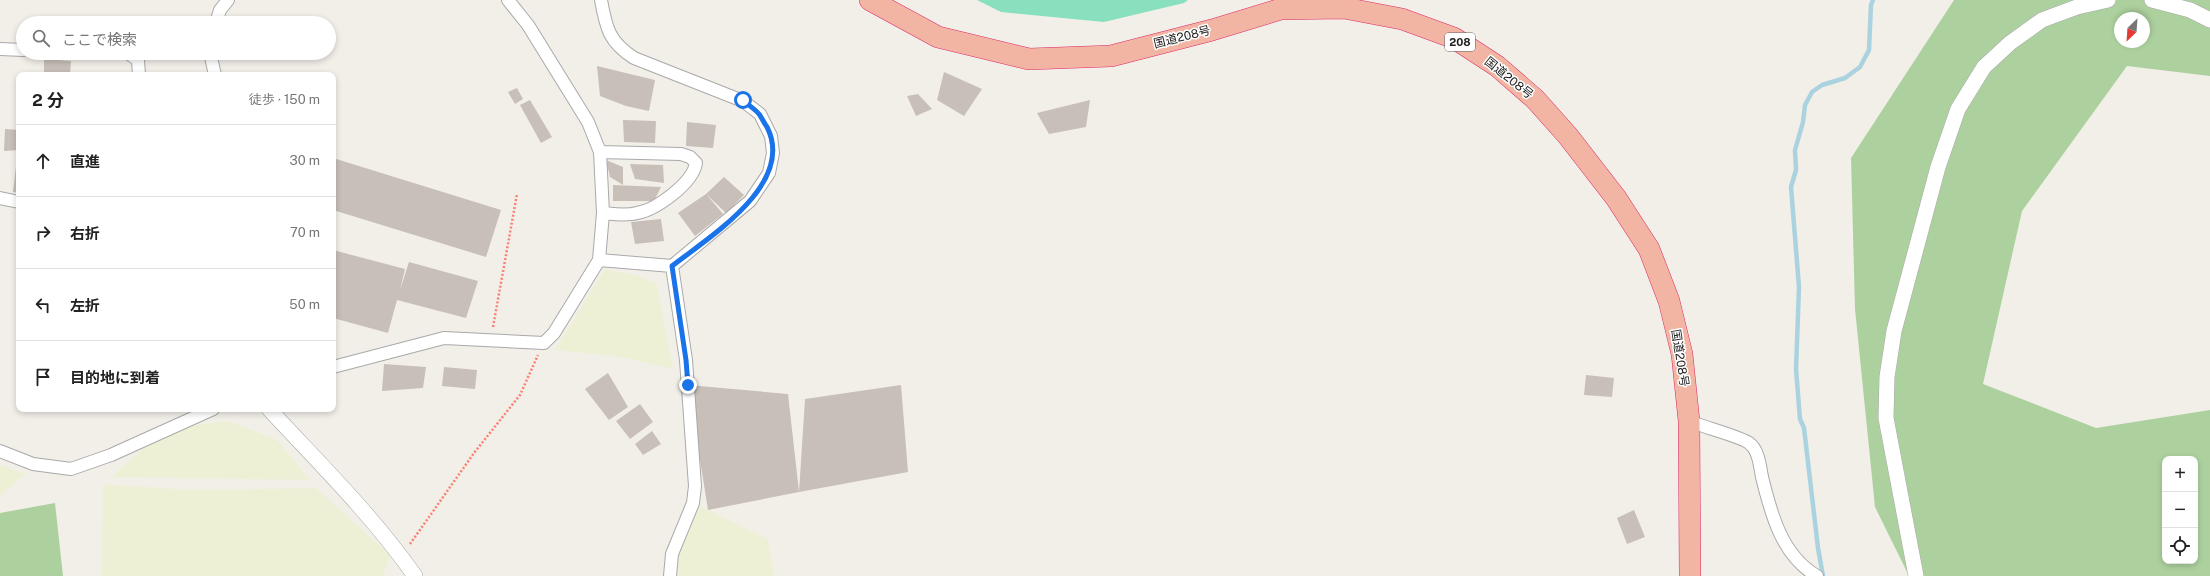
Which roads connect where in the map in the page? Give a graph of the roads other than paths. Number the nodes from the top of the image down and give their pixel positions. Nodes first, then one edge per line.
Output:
1 (228, 0) edge
2 (508, 0) edge
3 (601, 0) edge
4 (870, 0) edge
5 (2108, 0) edge
6 (2152, 0) edge
7 (218, 16) edge
8 (2210, 20) edge
9 (0, 49) edge
10 (16, 50) edge
11 (138, 60) edge
12 (212, 60) edge
13 (139, 72) edge
14 (214, 72) edge
15 (600, 152) junction
16 (0, 198) edge
17 (16, 201) edge
18 (603, 213) junction
19 (599, 260) junction
20 (672, 266) junction
21 (336, 366) edge
22 (206, 412) edge
23 (272, 412) edge
24 (1689, 422) junction
25 (0, 451) edge
26 (415, 576) edge
27 (670, 576) edge
28 (1690, 576) edge
29 (1817, 576) edge
30 (1916, 576) edge

1 - 7 street
2 - 15 street
3 - 20 street
4 - 24 highway, 国道208号 / 208
5 - 30 street
6 - 8 street
9 - 10 street
11 - 13 street
12 - 14 street
15 - 18 street
15 - 18 street
16 - 17 street
18 - 19 street
19 - 20 street
19 - 21 street
20 - 27 street
22 - 25 street
23 - 26 street
24 - 28 highway, 国道208号 / 208
24 - 29 street

